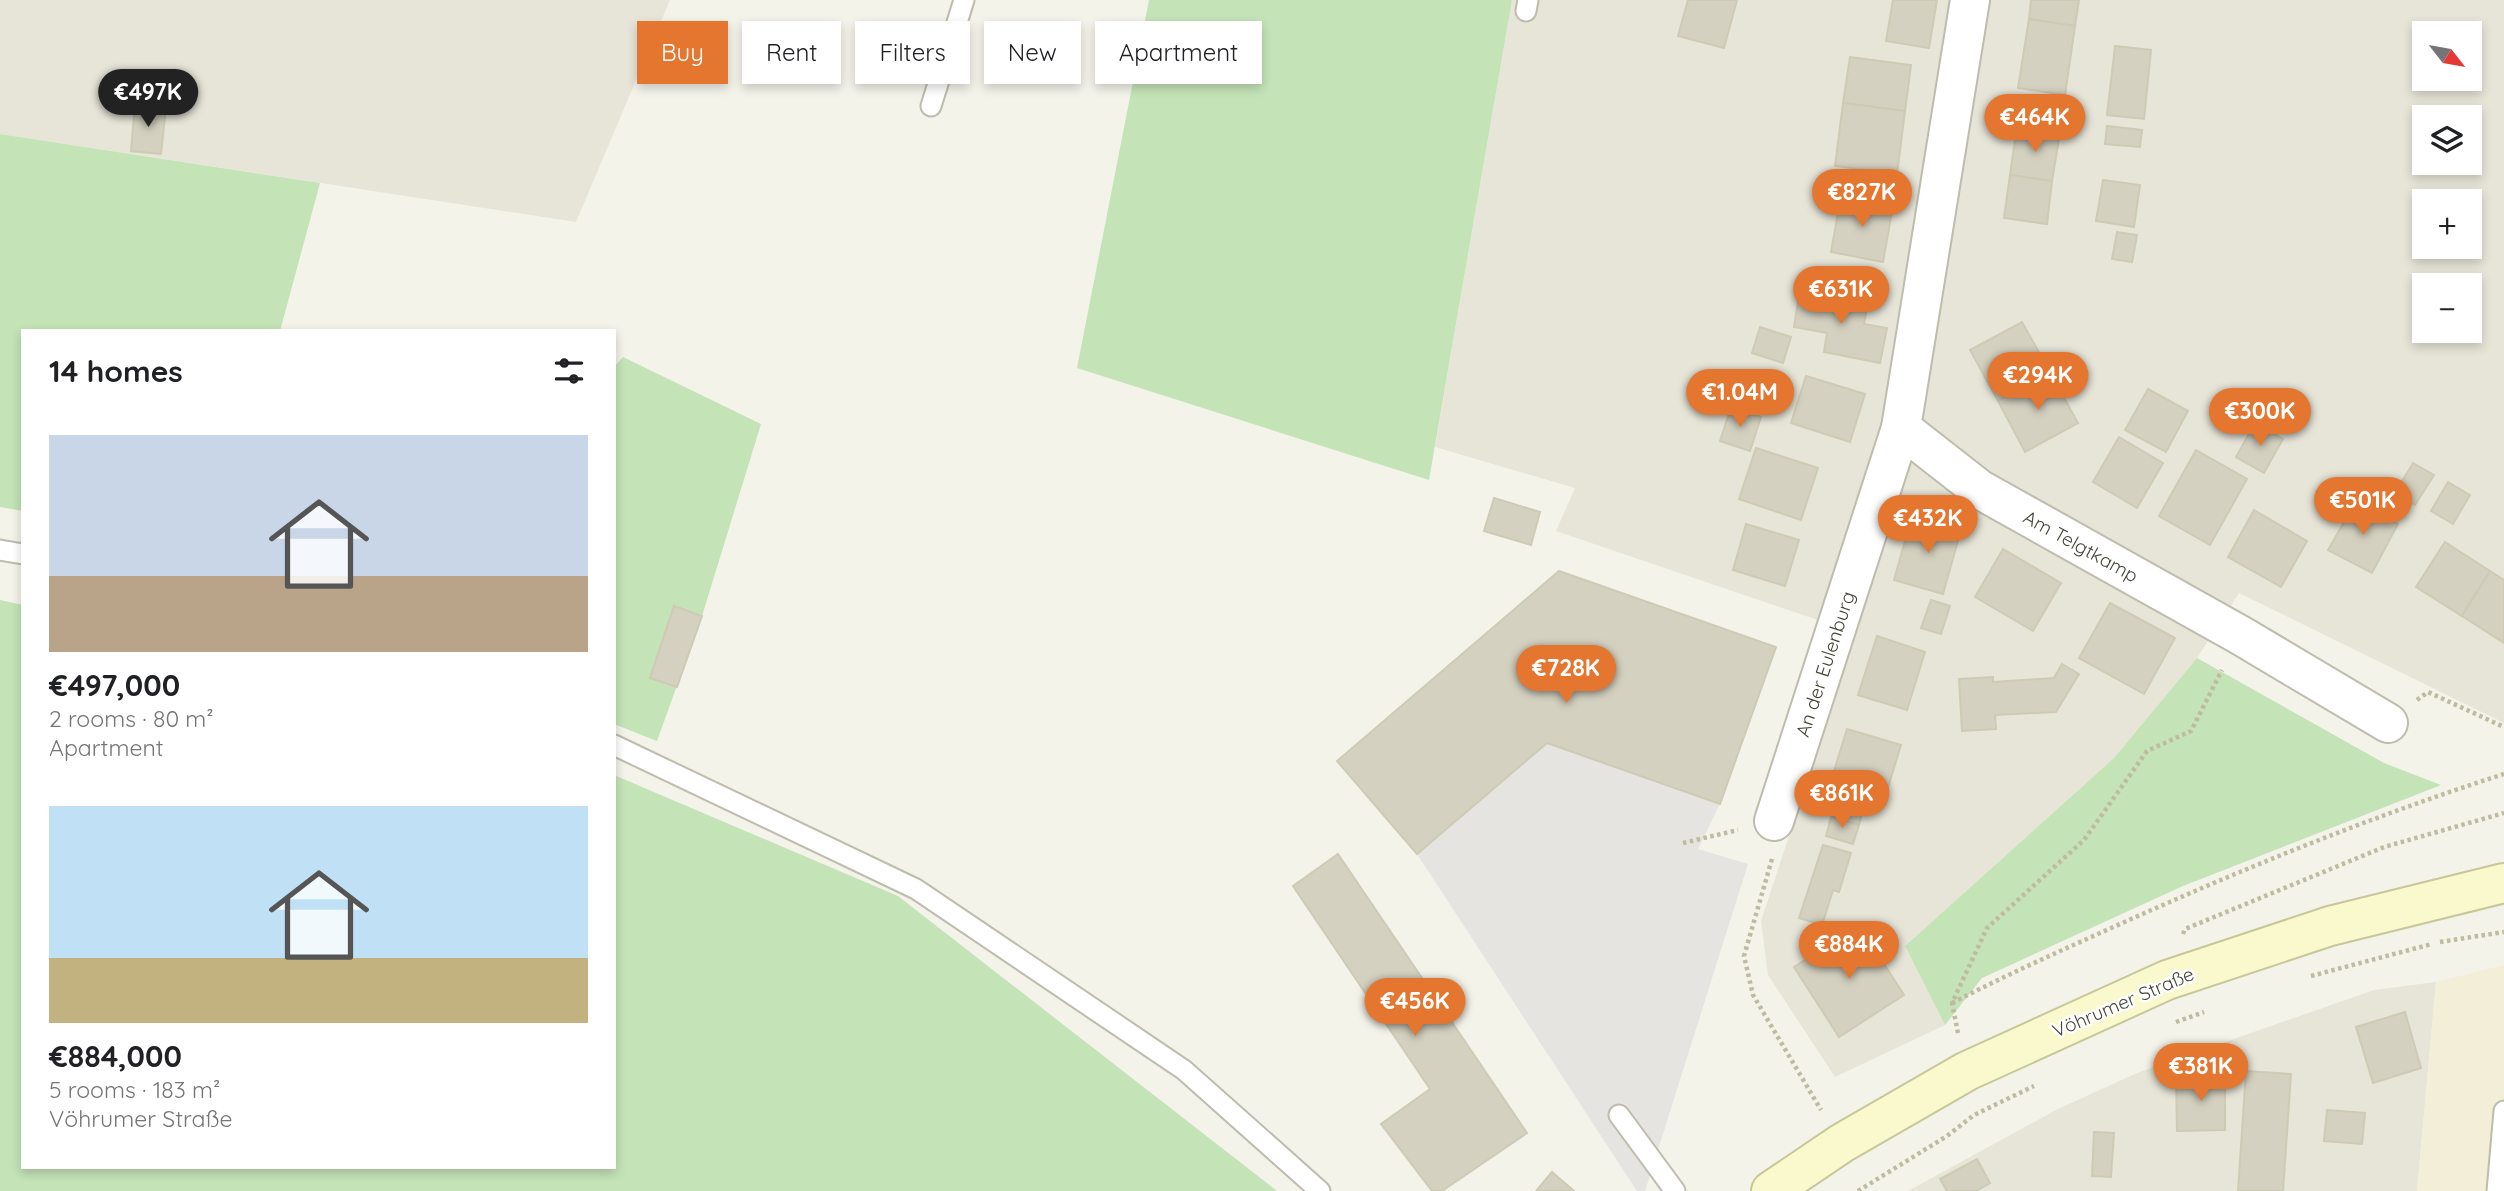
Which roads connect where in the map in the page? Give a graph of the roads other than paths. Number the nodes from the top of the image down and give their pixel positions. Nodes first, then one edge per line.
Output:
1 (964, 0) edge
2 (1970, 0) edge
3 (930, 106) dead end
4 (1901, 428) junction
5 (0, 550) edge
6 (21, 554) edge
7 (2388, 723) road end
8 (616, 746) edge
9 (1774, 821) road end
10 (2503, 889) edge
11 (2504, 1111) edge
12 (1619, 1115) dead end
13 (1320, 1191) edge
14 (1675, 1191) edge
15 (1771, 1191) edge
16 (2497, 1191) edge

1 - 3 lane
2 - 4 street
4 - 7 street, Am Telgtkamp
4 - 9 street, An der Eulenburg
5 - 6 lane
8 - 13 lane
10 - 15 main road, Vöhrumer Straße
11 - 16 lane
12 - 14 lane

